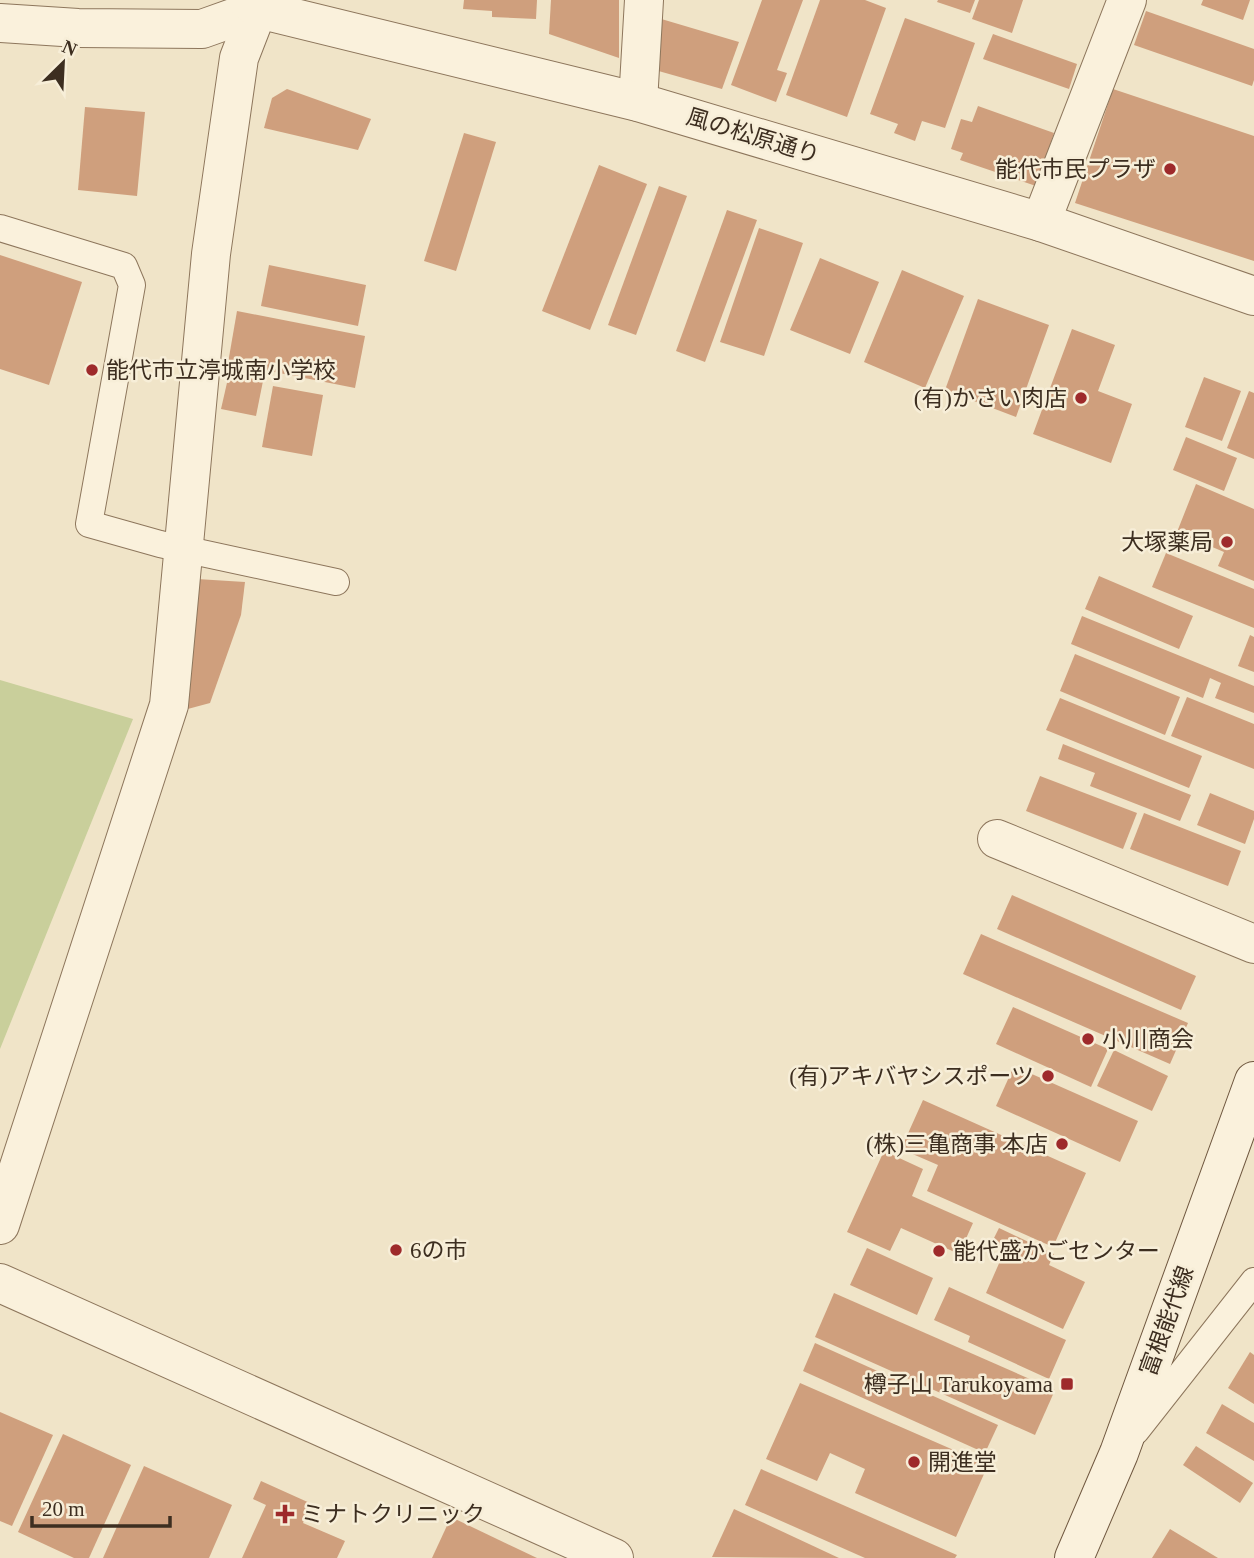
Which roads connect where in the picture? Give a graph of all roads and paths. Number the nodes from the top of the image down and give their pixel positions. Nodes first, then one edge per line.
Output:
1 (644, 0) edge
2 (1126, 0) edge
3 (254, 3) edge
4 (0, 23) edge
5 (638, 102) junction
6 (1041, 222) junction
7 (0, 228) edge
8 (1254, 296) edge
9 (183, 547) junction
10 (336, 582) dead end
11 (997, 839) dead end
12 (1254, 944) edge
13 (1254, 1081) edge
14 (0, 1225) edge
15 (1254, 1281) edge
16 (0, 1283) edge
17 (1119, 1453) junction
18 (602, 1556) edge
19 (1074, 1558) edge

1 - 5 street
2 - 6 street
3 - 4 street
3 - 5 street, 風の松原通り
3 - 9 street
5 - 6 street, 風の松原通り
6 - 8 street, 風の松原通り
7 - 9 lane
9 - 10 lane
9 - 14 street
11 - 12 street
13 - 17 street, 富根能代線
15 - 17 lane
16 - 18 street
17 - 19 street, 富根能代線

